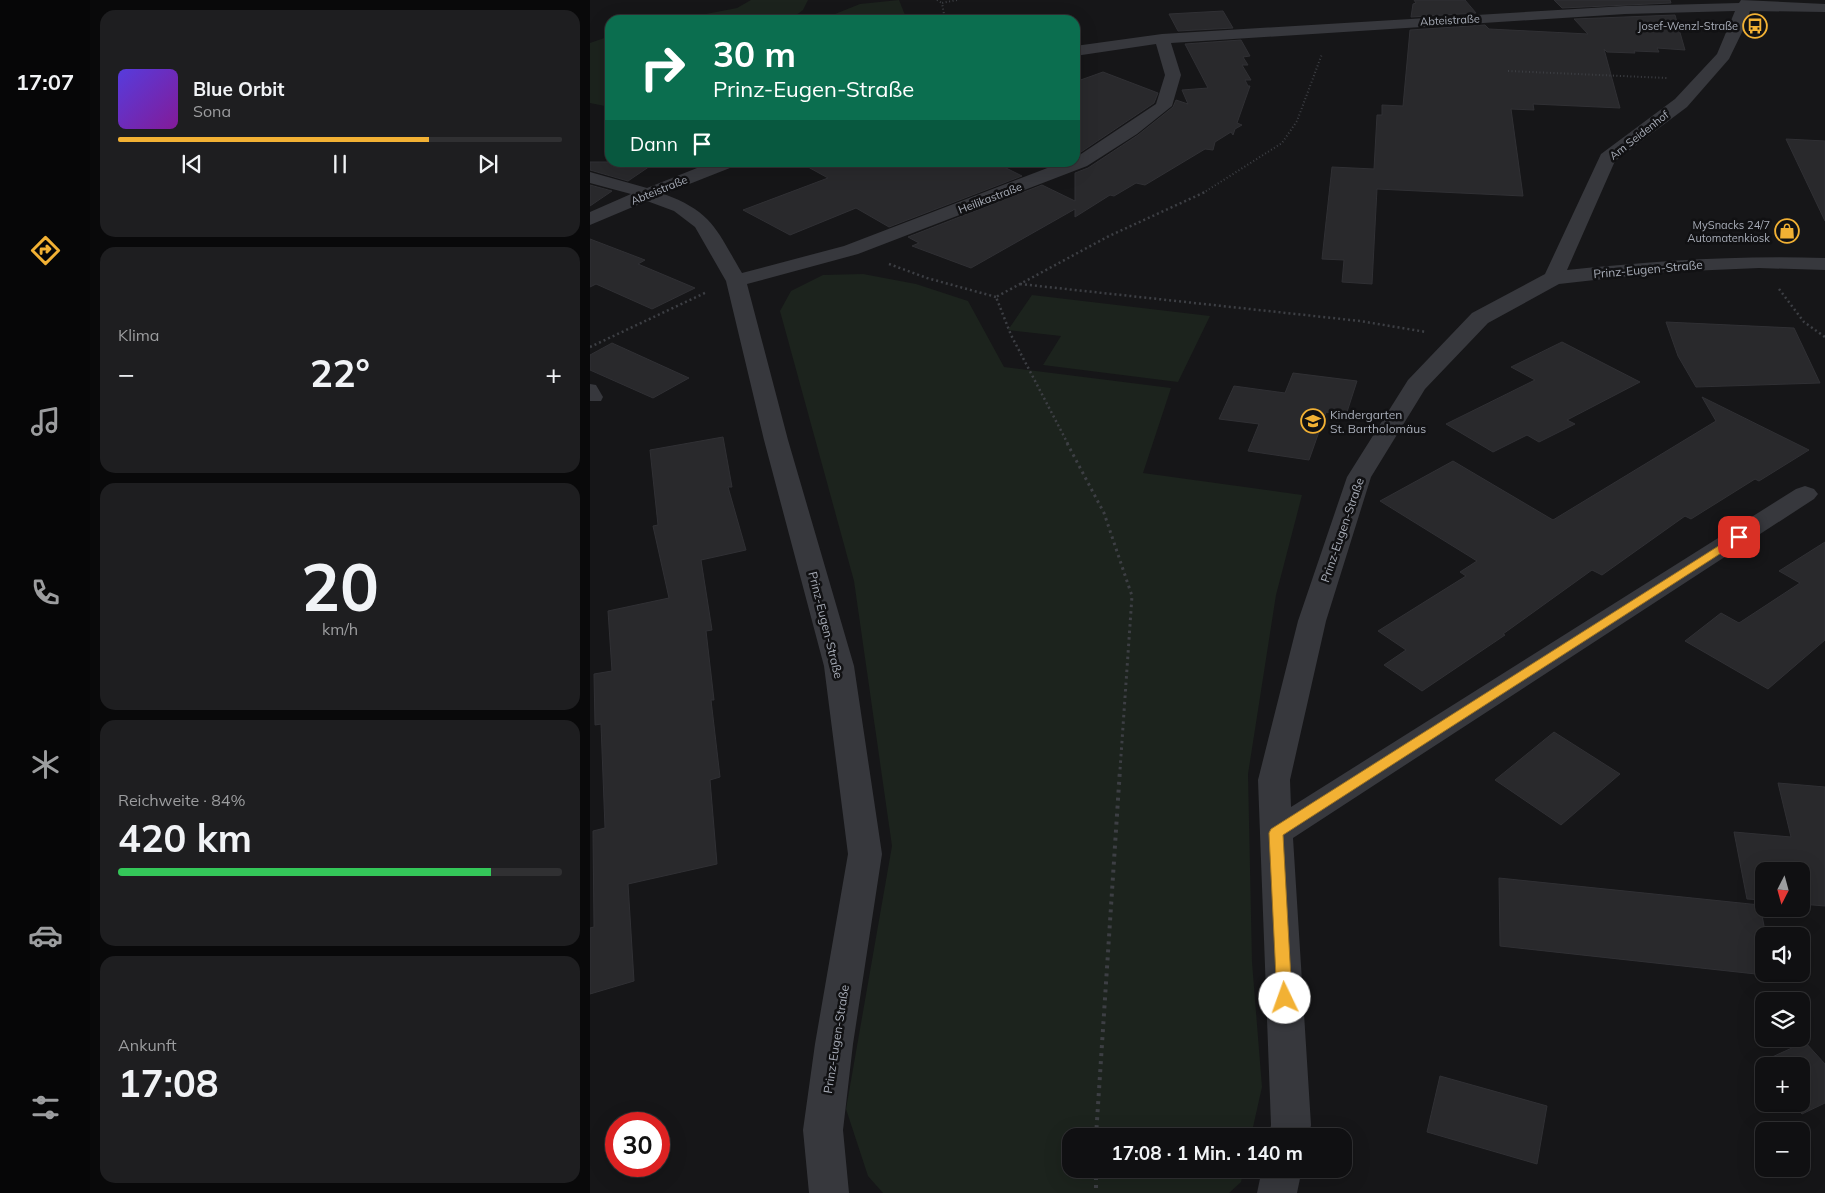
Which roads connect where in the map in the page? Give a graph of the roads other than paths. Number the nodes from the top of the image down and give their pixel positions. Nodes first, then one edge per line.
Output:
1 (1746, 3) edge
2 (1825, 8) edge
3 (1162, 39) junction
4 (1080, 50) edge
5 (1080, 162) edge
6 (716, 167) edge
7 (1067, 167) edge
8 (590, 177) edge
9 (647, 194) junction
10 (590, 219) edge
11 (1825, 264) edge
12 (1554, 278) junction
13 (736, 281) junction
14 (1805, 494) dead end
15 (1276, 833) junction
16 (1291, 1128) edge
17 (1280, 1178) edge
18 (829, 1193) edge
19 (1277, 1193) edge

1 - 2 street, Abteistraße
1 - 3 street, Abteistraße
1 - 12 street, Am Seidenhof
3 - 4 street, Abteistraße
3 - 5 street, Heilikastraße
6 - 9 street, Abteistraße
7 - 13 street, Heilikastraße
8 - 9 street, Prinz-Eugen-Straße
9 - 10 street, Abteistraße
9 - 13 street, Prinz-Eugen-Straße
11 - 12 street, Prinz-Eugen-Straße
12 - 15 street, Prinz-Eugen-Straße
13 - 18 street, Prinz-Eugen-Straße
14 - 15 street
15 - 16 street, Prinz-Eugen-Straße
17 - 19 street

